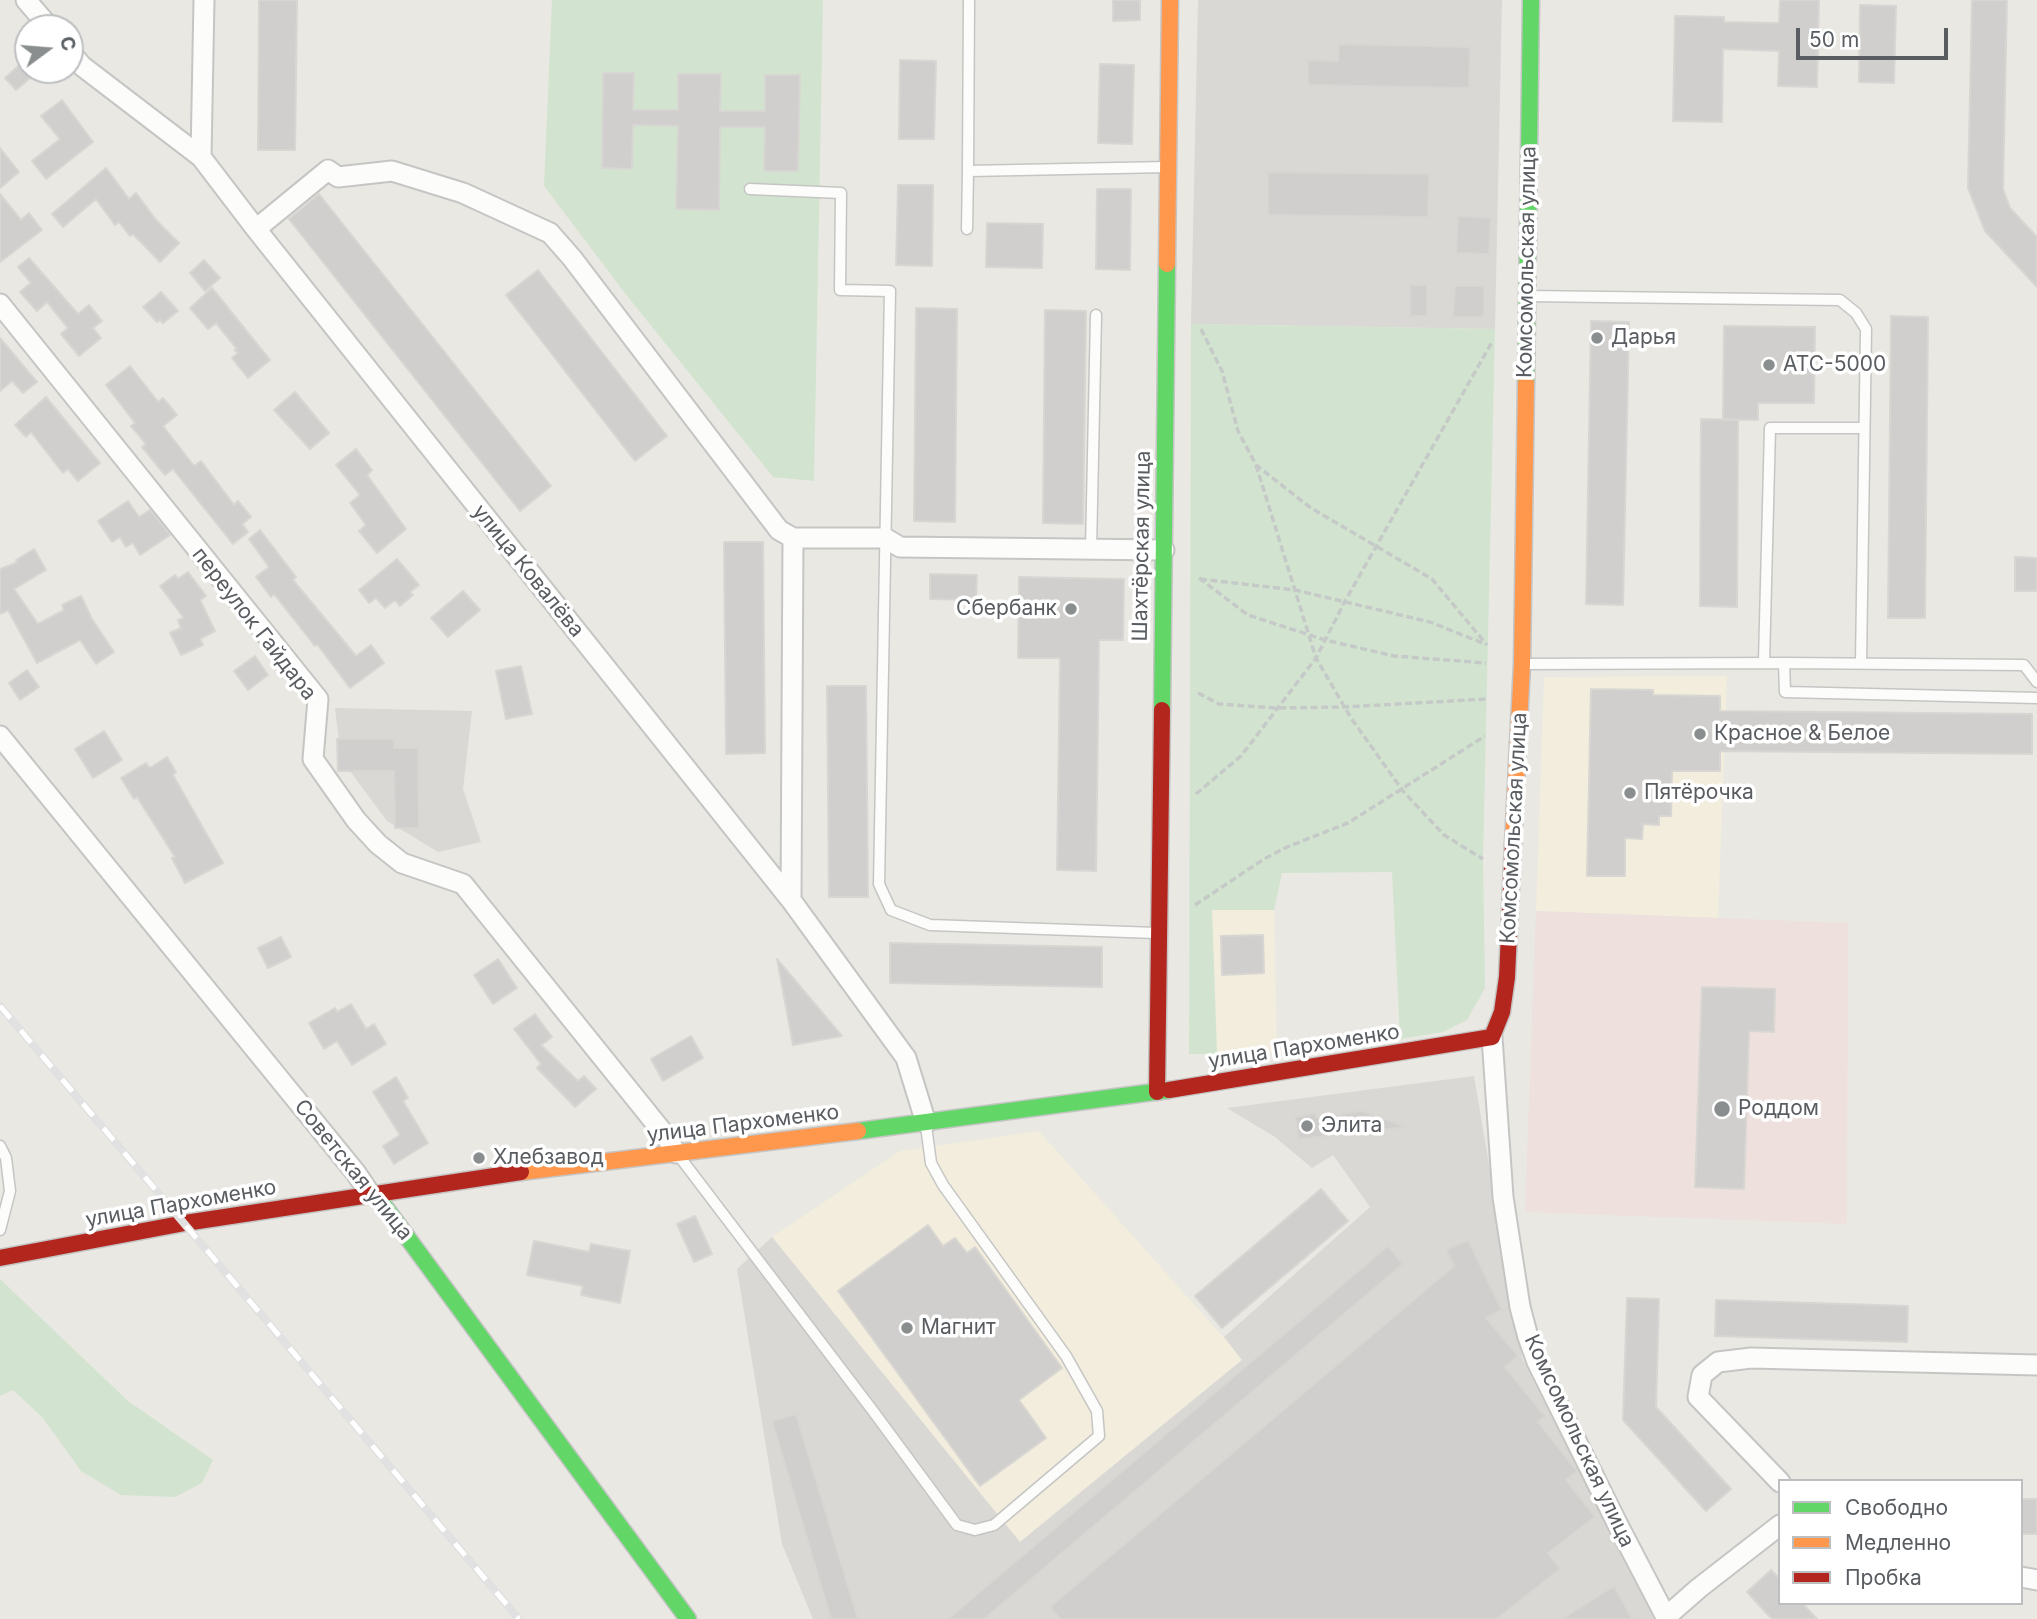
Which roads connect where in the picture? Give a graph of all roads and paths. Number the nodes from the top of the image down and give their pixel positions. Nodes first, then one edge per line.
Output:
1 (26, 0) edge
2 (204, 0) edge
3 (969, 0) edge
4 (1170, 0) edge
5 (1531, 0) edge
6 (38, 14) edge
7 (84, 68) edge
8 (201, 157) junction
9 (1168, 167) junction
10 (968, 171) junction
11 (750, 189) dead end
12 (256, 229) junction
13 (967, 229) dead end
14 (1527, 296) junction
15 (0, 304) edge
16 (1096, 315) dead end
17 (1201, 329) dead end
18 (1492, 342) dead end
19 (1863, 428) junction
20 (1256, 465) junction
21 (793, 538) junction
22 (886, 538) junction
23 (1377, 545) junction
24 (1091, 549) junction
25 (1164, 550) junction
26 (1295, 590) junction
27 (1344, 603) junction
28 (1309, 634) junction
29 (1325, 640) junction
30 (1316, 658) junction
31 (1765, 662) junction
32 (1486, 663) dead end
33 (1784, 663) junction
34 (1861, 663) junction
35 (1522, 664) junction
36 (2037, 682) edge
37 (1198, 693) dead end
38 (2037, 698) edge
39 (1486, 699) dead end
40 (1345, 707) junction
41 (1277, 708) junction
42 (0, 736) edge
43 (1485, 736) dead end
44 (1402, 789) junction
45 (1196, 793) dead end
46 (1483, 859) dead end
47 (791, 901) junction
48 (1195, 905) dead end
49 (1158, 933) junction
50 (1492, 1037) junction
51 (1157, 1092) junction
52 (926, 1123) junction
53 (0, 1146) edge
54 (676, 1153) junction
55 (370, 1194) junction
56 (0, 1230) edge
57 (0, 1258) edge
58 (2037, 1365) edge
59 (1778, 1480) edge
60 (1778, 1527) edge
61 (1667, 1618) edge
62 (688, 1619) edge

1 - 6 street
2 - 8 street
3 - 10 lane
4 - 9 street, Шахтёрская улица
5 - 14 street, Комсомольская улица
7 - 8 street, улица Ковалёва
8 - 12 street, улица Ковалёва
9 - 10 lane
9 - 25 street, Шахтёрская улица
10 - 13 lane
11 - 22 lane
12 - 21 street
12 - 47 street, улица Ковалёва
14 - 19 lane
14 - 35 street, Комсомольская улица
15 - 54 street, переулок Гайдара
16 - 24 lane
17 - 20 path
18 - 23 path
19 - 31 lane
19 - 34 lane
20 - 23 path
20 - 26 path
21 - 22 street
21 - 47 street
22 - 24 street
22 - 49 lane
23 - 27 path
23 - 27 path
24 - 25 street
25 - 49 street, Шахтёрская улица
26 - 27 path
26 - 28 path
26 - 28 path
27 - 29 path
28 - 29 path
28 - 30 path
29 - 30 path
29 - 32 path
30 - 40 path
30 - 41 path
31 - 33 lane
31 - 35 lane
33 - 34 lane
33 - 38 lane
34 - 36 lane
35 - 50 street, Комсомольская улица
37 - 41 path
39 - 40 path
40 - 41 path
40 - 44 path
41 - 45 path
42 - 55 street, Советская улица
43 - 44 path
44 - 46 path
44 - 48 path
47 - 52 street, улица Ковалёва
49 - 51 street, Шахтёрская улица
50 - 51 street, улица Пархоменко
50 - 61 street, Комсомольская улица
51 - 52 street, улица Пархоменко
52 - 54 street, улица Пархоменко
52 - 54 lane
53 - 56 lane
54 - 55 street, улица Пархоменко
55 - 57 street, улица Пархоменко
55 - 62 street, Советская улица
58 - 59 street
60 - 61 street

